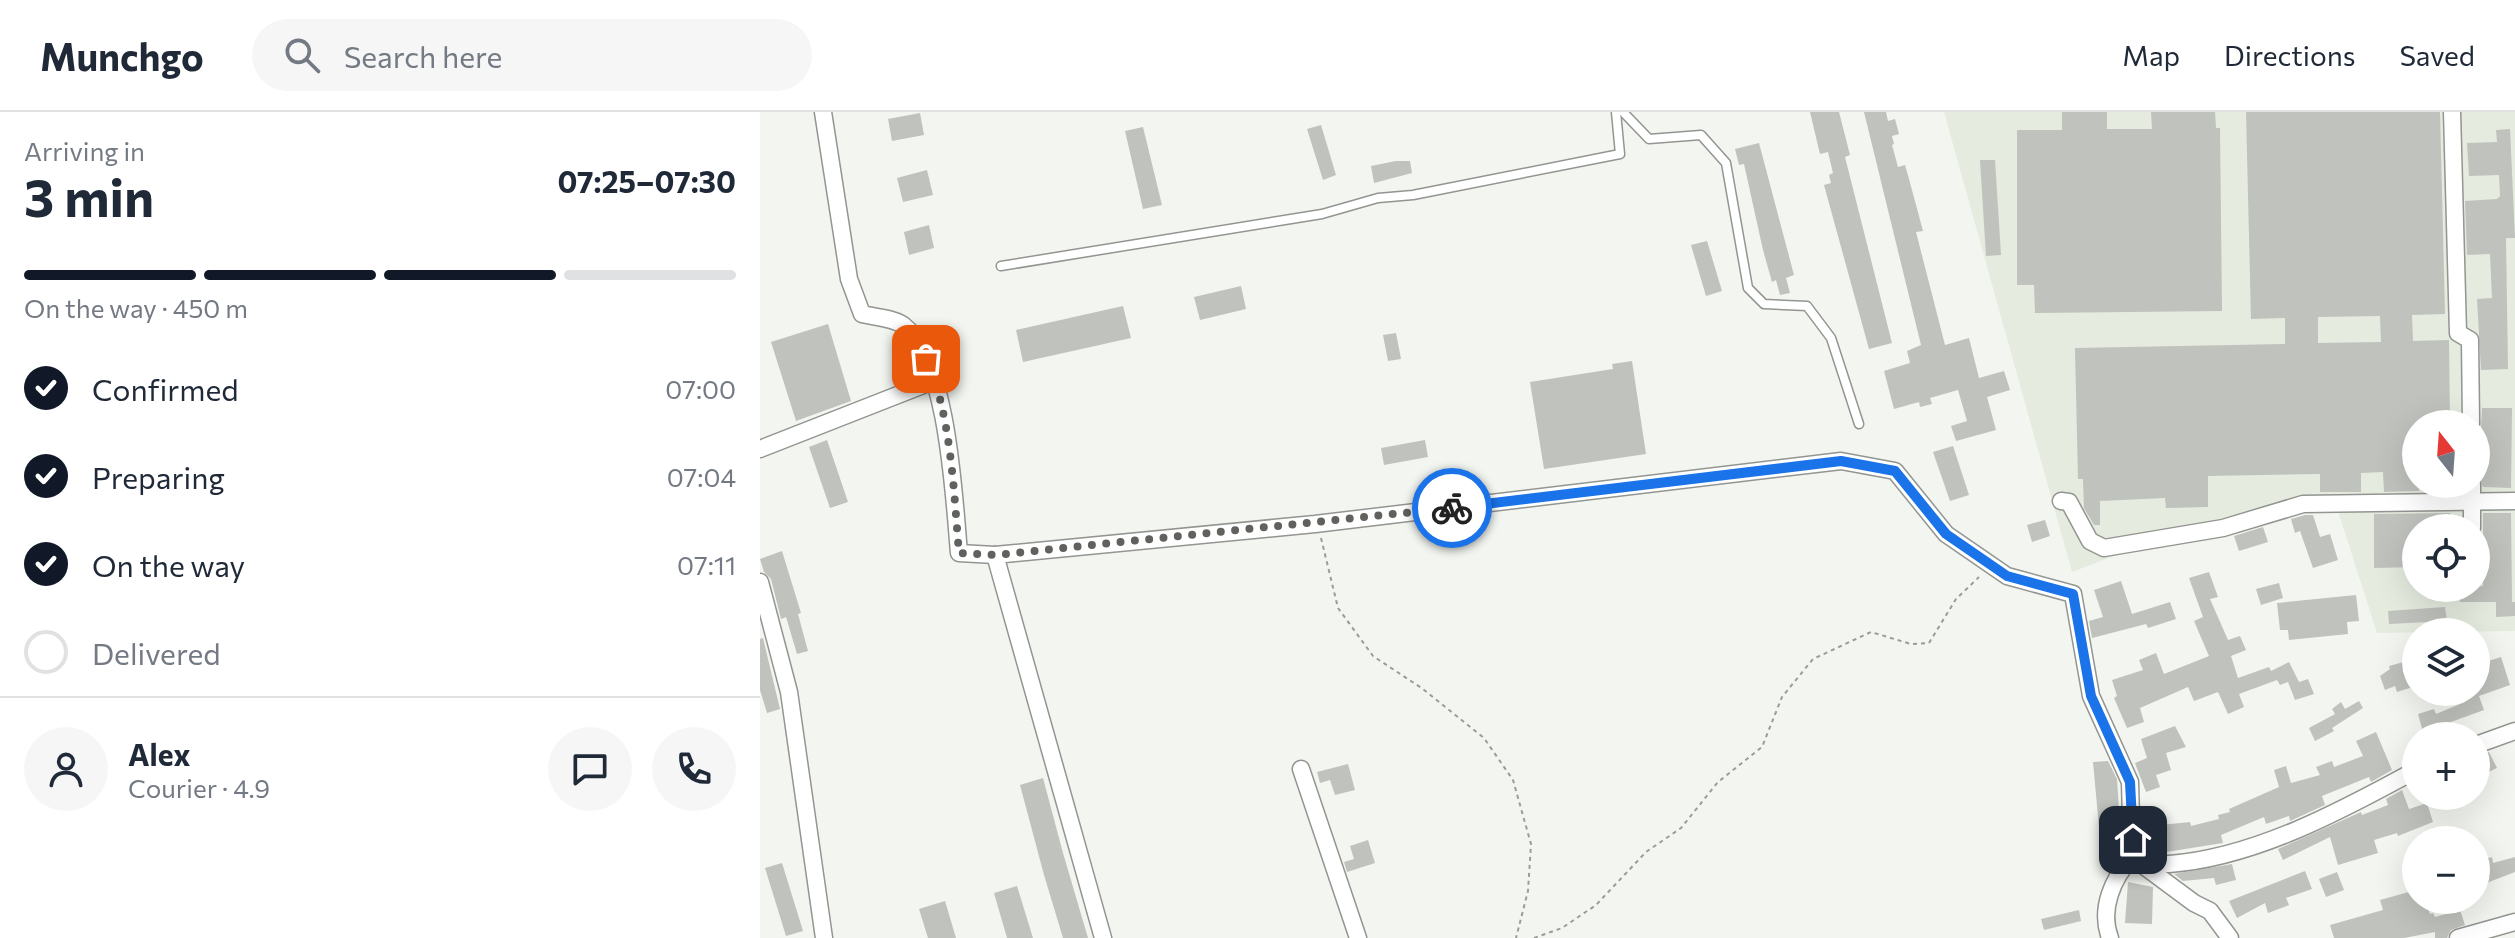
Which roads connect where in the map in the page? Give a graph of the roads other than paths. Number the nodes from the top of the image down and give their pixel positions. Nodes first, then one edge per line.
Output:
1 (823, 112) edge
2 (1616, 112) edge
3 (1623, 112) edge
4 (2452, 112) edge
5 (1001, 266) dead end
6 (936, 380) junction
7 (2471, 410) edge
8 (1859, 424) dead end
9 (760, 449) edge
10 (2472, 498) edge
11 (2061, 501) dead end
12 (2515, 501) edge
13 (2472, 502) junction
14 (2472, 514) edge
15 (995, 555) junction
16 (760, 582) edge
17 (2515, 731) edge
18 (2490, 740) edge
19 (1301, 769) dead end
20 (2402, 778) edge
21 (2132, 857) junction
22 (2515, 922) edge
23 (824, 938) edge
24 (1103, 938) edge
25 (1358, 938) edge
26 (2110, 938) edge
27 (2230, 938) edge
28 (2458, 938) edge

1 - 6 street
2 - 5 lane
3 - 8 lane
4 - 7 street
6 - 9 street
6 - 15 street
10 - 13 street
11 - 13 street
12 - 13 street
13 - 14 street
15 - 21 street
15 - 24 street
16 - 23 street
17 - 18 street
19 - 25 street
20 - 21 street
21 - 26 street
21 - 27 street
22 - 28 street

